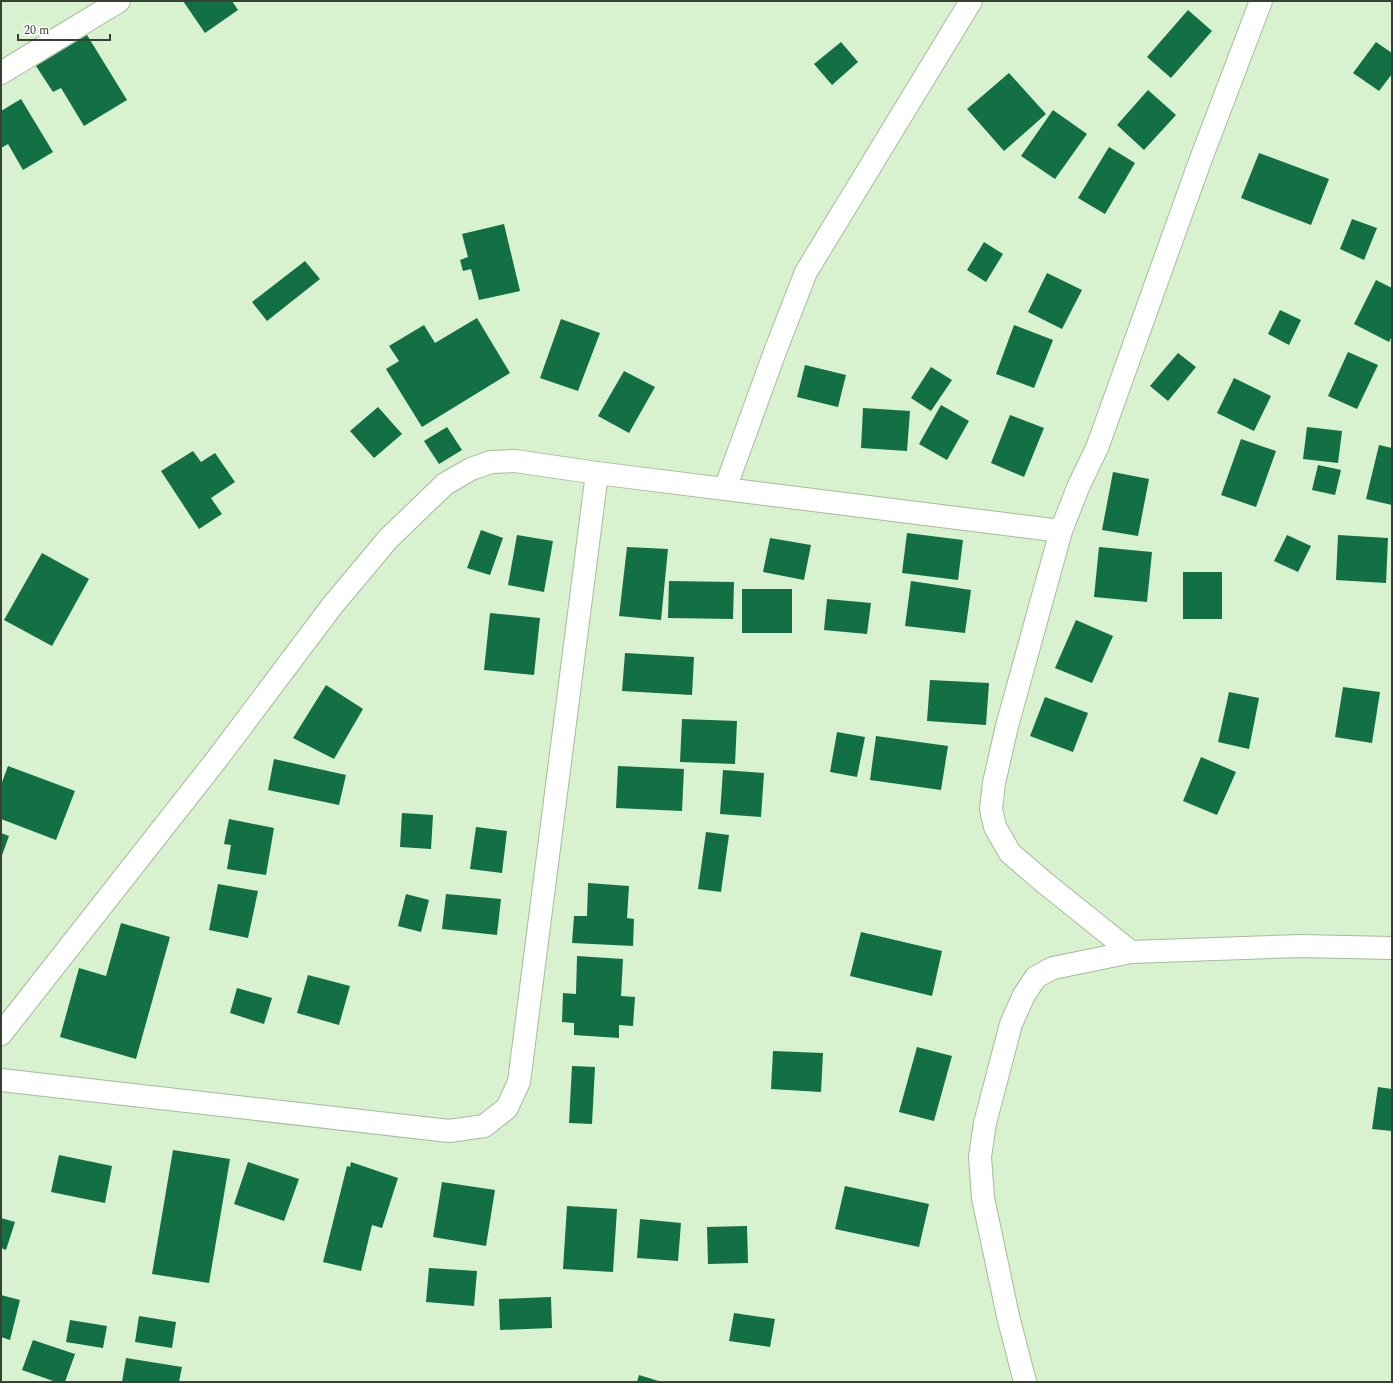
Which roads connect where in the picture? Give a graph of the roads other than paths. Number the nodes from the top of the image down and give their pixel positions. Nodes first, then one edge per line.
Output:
1 (119, 1) edge
2 (971, 1) edge
3 (1262, 1) edge
4 (1, 73) edge
5 (597, 473) junction
6 (725, 489) junction
7 (1061, 531) junction
8 (1392, 948) edge
9 (1130, 952) junction
10 (1, 1034) edge
11 (1, 1080) edge
12 (1025, 1382) edge

1 - 4 street
2 - 6 street
3 - 7 street
5 - 6 street
5 - 10 street
5 - 11 street
6 - 7 street
7 - 9 street
8 - 9 street
9 - 12 street

